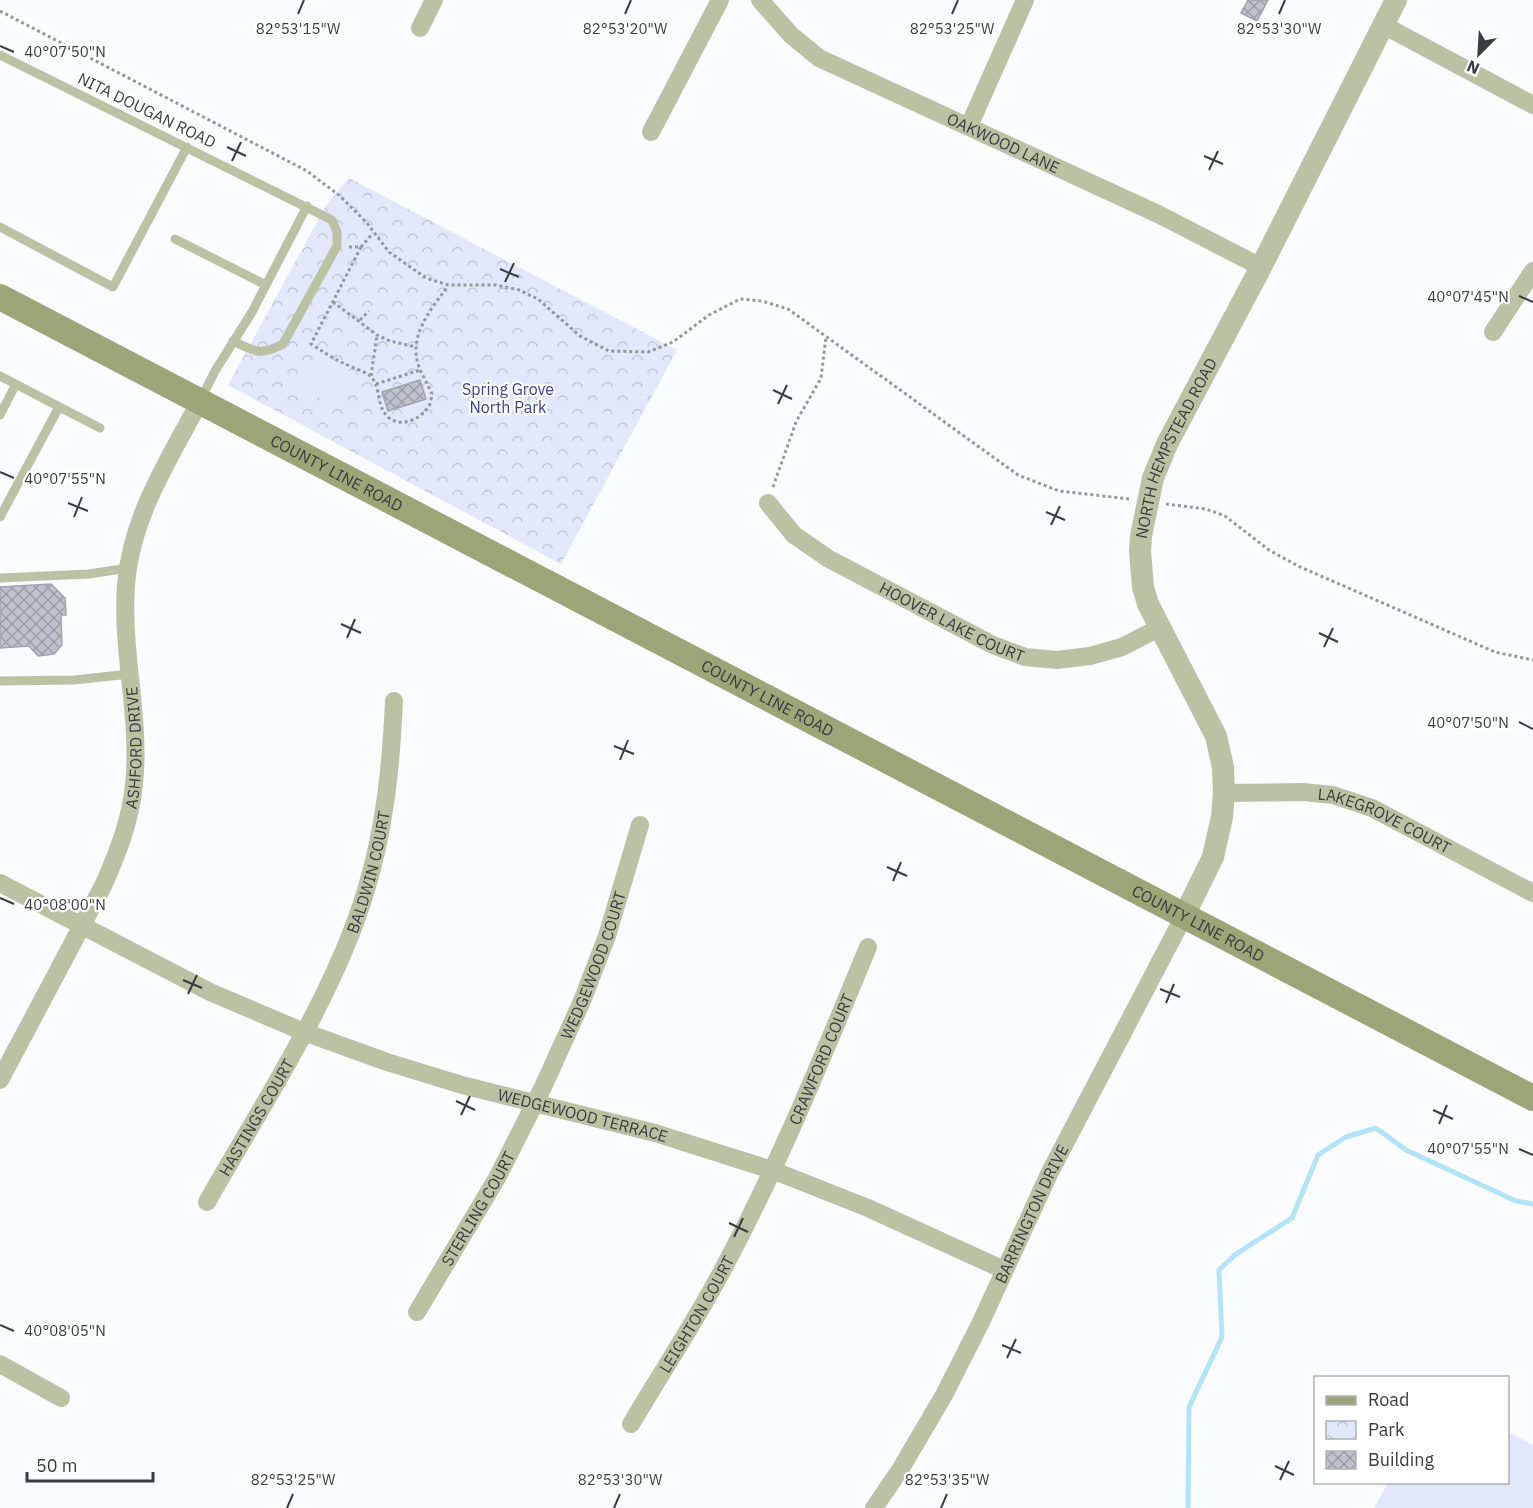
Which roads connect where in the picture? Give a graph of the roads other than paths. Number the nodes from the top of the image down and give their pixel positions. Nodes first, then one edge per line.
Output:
1 (434, 0) edge
2 (720, 0) edge
3 (760, 0) edge
4 (1025, 0) edge
5 (1396, 0) edge
6 (1385, 26) junction
7 (420, 28) dead end
8 (0, 54) edge
9 (1533, 105) edge
10 (969, 126) junction
11 (651, 132) dead end
12 (187, 147) junction
13 (307, 206) junction
14 (0, 227) edge
15 (175, 239) dead end
16 (1261, 267) junction
17 (1533, 271) edge
18 (266, 285) junction
19 (0, 297) edge
20 (1493, 332) dead end
21 (233, 341) junction
22 (0, 376) edge
23 (16, 384) junction
24 (200, 401) junction
25 (59, 407) junction
26 (0, 415) edge
27 (100, 428) dead end
28 (768, 503) road end
29 (0, 517) edge
30 (128, 568) junction
31 (0, 578) edge
32 (1159, 628) junction
33 (130, 674) junction
34 (0, 681) edge
35 (394, 701) dead end
36 (1224, 793) junction
37 (639, 825) dead end
38 (0, 883) edge
39 (1533, 893) edge
40 (1184, 916) junction
41 (82, 925) junction
42 (868, 947) dead end
43 (304, 1032) junction
44 (0, 1080) edge
45 (1533, 1098) edge
46 (535, 1102) junction
47 (772, 1170) junction
48 (207, 1202) dead end
49 (1004, 1270) junction
50 (417, 1312) dead end
51 (0, 1364) edge
52 (62, 1398) dead end
53 (631, 1424) dead end
54 (874, 1508) edge

1 - 7 street
2 - 11 street
3 - 10 street, OAKWOOD LANE
4 - 10 street
5 - 6 street, NORTH HEMPSTEAD ROAD
6 - 9 street
6 - 16 street, NORTH HEMPSTEAD ROAD
8 - 12 lane, NITA DOUGAN ROAD
10 - 16 street, OAKWOOD LANE
12 - 13 lane, NITA DOUGAN ROAD
12 - 14 lane
13 - 18 lane
13 - 21 lane, NITA DOUGAN ROAD
15 - 18 lane
16 - 32 street, NORTH HEMPSTEAD ROAD
17 - 20 street
18 - 21 lane
19 - 24 main road, COUNTY LINE ROAD
21 - 24 lane
22 - 23 lane
23 - 25 lane
23 - 26 lane
24 - 30 street, ASHFORD DRIVE
24 - 40 main road, COUNTY LINE ROAD
25 - 27 lane
25 - 29 lane
28 - 32 street, HOOVER LAKE COURT
30 - 31 lane
30 - 33 street, ASHFORD DRIVE
32 - 36 street, NORTH HEMPSTEAD ROAD
33 - 34 lane
33 - 41 street, ASHFORD DRIVE
35 - 43 street, BALDWIN COURT
36 - 39 street, LAKEGROVE COURT
36 - 40 street, NORTH HEMPSTEAD ROAD
37 - 46 street, WEDGEWOOD COURT
38 - 41 street, WEDGEWOOD TERRACE
40 - 45 main road, COUNTY LINE ROAD
40 - 49 street, BARRINGTON DRIVE
41 - 43 street, WEDGEWOOD TERRACE
41 - 44 street, ASHFORD DRIVE
42 - 47 street, CRAWFORD COURT
43 - 46 street, WEDGEWOOD TERRACE
43 - 48 street, HASTINGS COURT
46 - 47 street, WEDGEWOOD TERRACE
46 - 50 street, STERLING COURT
47 - 49 street, WEDGEWOOD TERRACE
47 - 53 street, LEIGHTON COURT
49 - 54 street, BARRINGTON DRIVE
51 - 52 street

